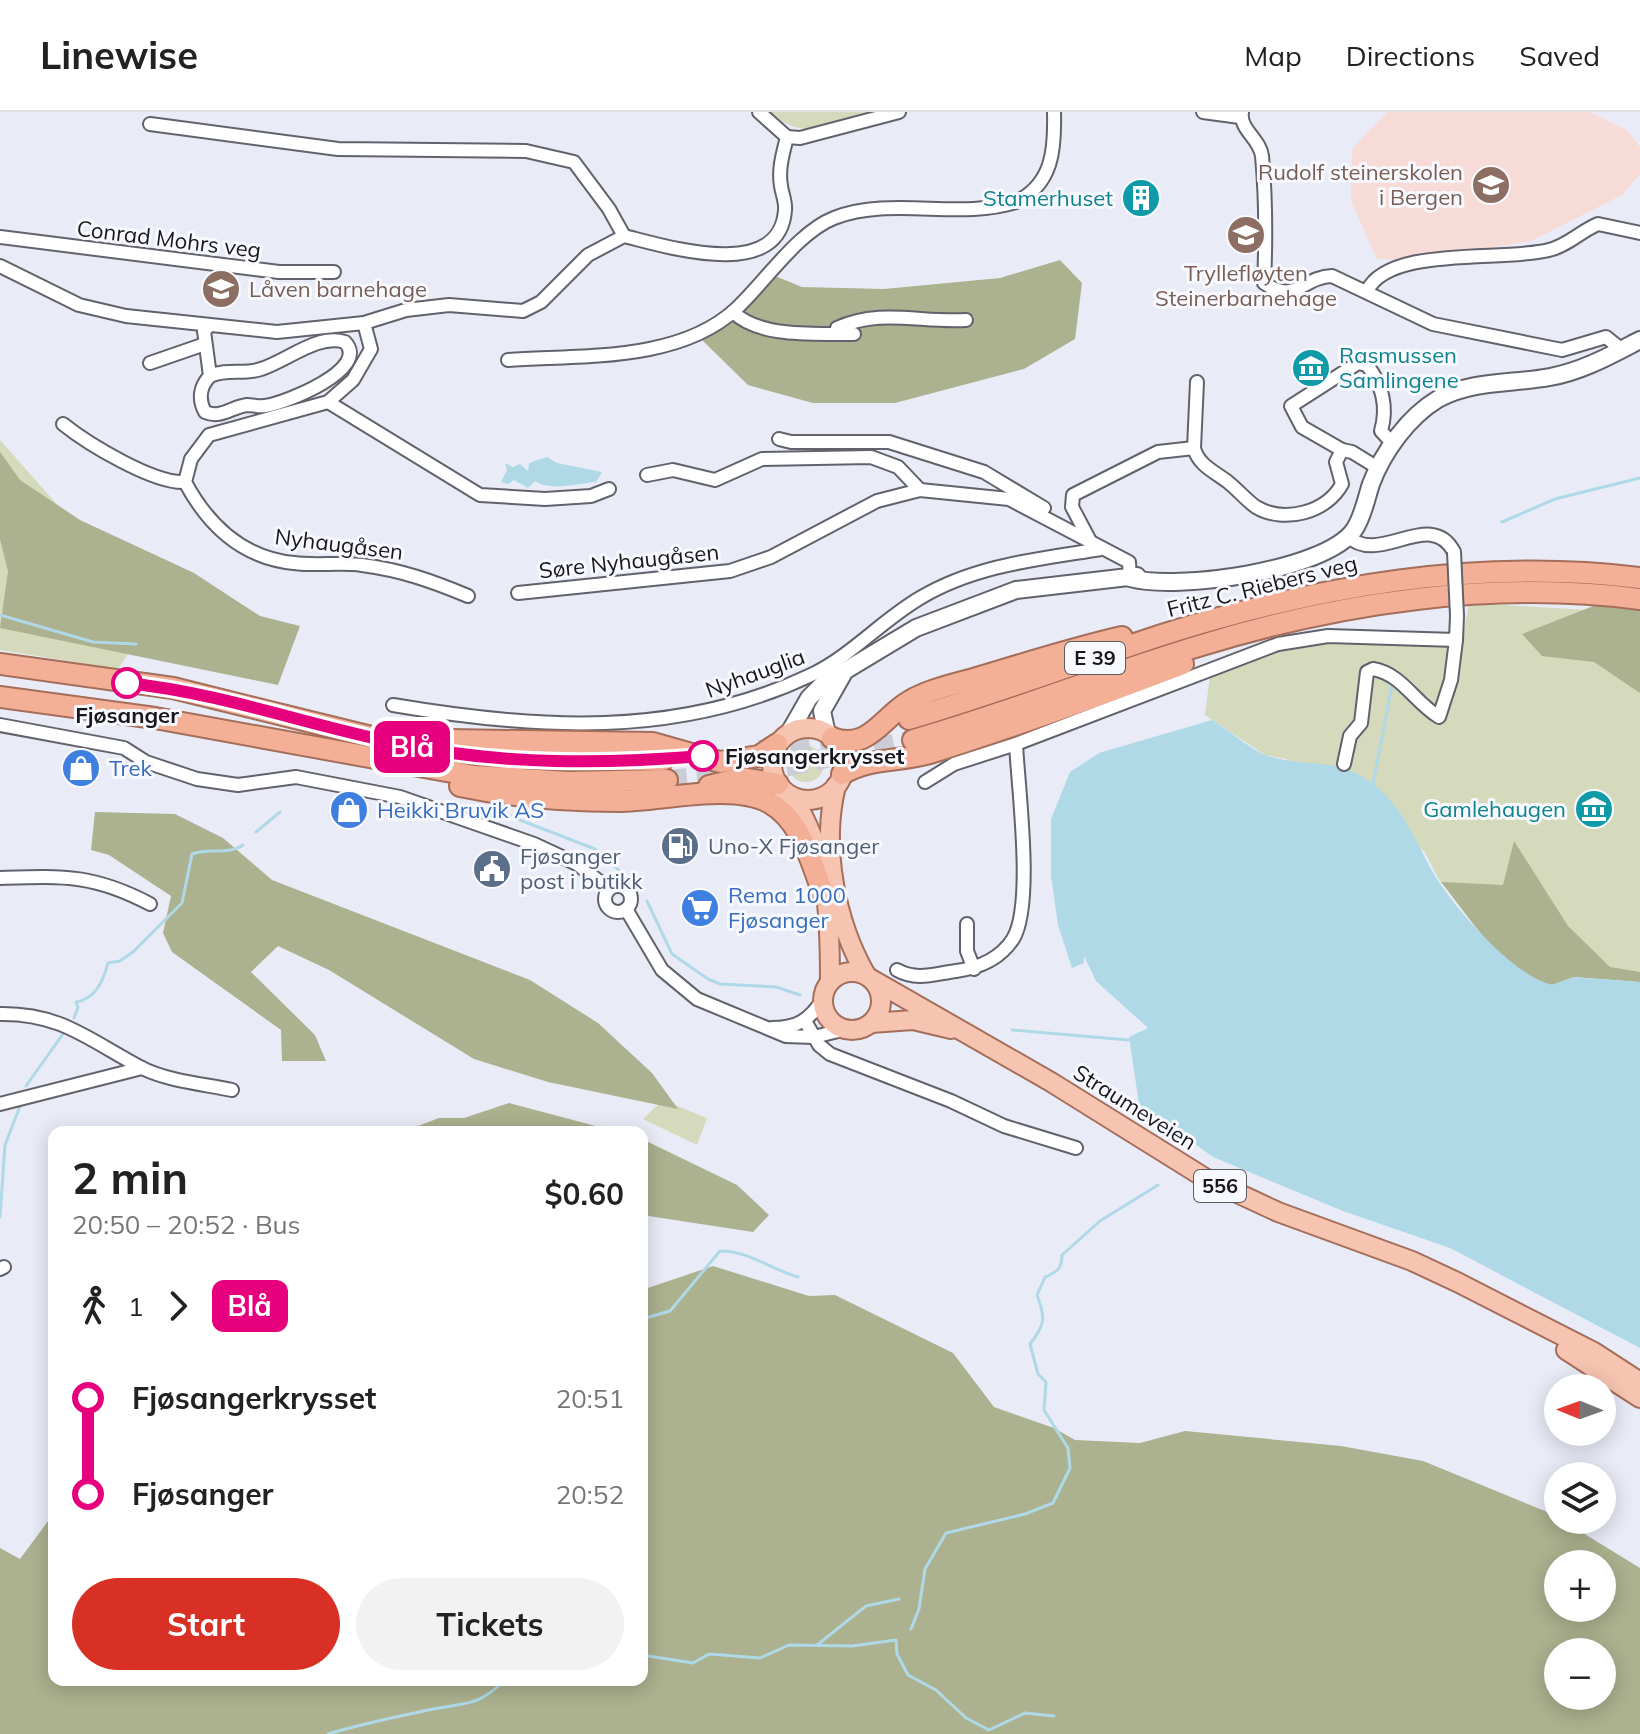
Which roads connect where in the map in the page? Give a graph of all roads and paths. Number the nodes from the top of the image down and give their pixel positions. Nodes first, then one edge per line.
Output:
1 (759, 112) edge
2 (899, 112) edge
3 (1054, 112) edge
4 (1203, 112) edge
5 (1241, 114) edge
6 (150, 124) dead end
7 (787, 137) junction
8 (1640, 233) edge
9 (624, 236) junction
10 (0, 237) edge
11 (0, 266) edge
12 (334, 272) dead end
13 (1367, 291) junction
14 (733, 312) junction
15 (966, 320) dead end
16 (364, 323) junction
17 (209, 326) junction
18 (836, 334) junction
19 (854, 334) dead end
20 (1640, 340) edge
21 (205, 344) junction
22 (1622, 350) junction
23 (508, 360) dead end
24 (150, 363) dead end
25 (210, 376) junction
26 (1197, 382) dead end
27 (328, 402) junction
28 (63, 424) dead end
29 (779, 439) dead end
30 (1393, 444) junction
31 (1194, 448) junction
32 (1342, 450) junction
33 (1378, 468) junction
34 (647, 475) dead end
35 (185, 482) junction
36 (609, 489) dead end
37 (920, 490) junction
38 (1073, 531) junction
39 (1348, 536) junction
40 (1089, 539) junction
41 (1101, 549) junction
42 (1130, 578) junction
43 (1640, 578) edge
44 (518, 593) dead end
45 (468, 596) dead end
46 (1640, 599) edge
47 (1282, 601) junction
48 (1239, 634) junction
49 (1456, 640) junction
50 (0, 664) edge
51 (844, 671) junction
52 (0, 697) edge
53 (393, 705) dead end
54 (909, 719) tunnel mouth
55 (0, 725) edge
56 (829, 736) junction
57 (377, 739) junction
58 (783, 739) junction
59 (913, 740) tunnel mouth
60 (1016, 744) junction
61 (1344, 764) dead end
62 (666, 779) junction
63 (839, 780) junction
64 (925, 782) dead end
65 (785, 790) junction
66 (0, 878) edge
67 (824, 896) junction
68 (150, 904) dead end
69 (967, 924) dead end
70 (974, 969) junction
71 (897, 970) dead end
72 (870, 978) junction
73 (826, 990) junction
74 (0, 1014) edge
75 (805, 1021) junction
76 (871, 1023) junction
77 (765, 1028) junction
78 (846, 1029) junction
79 (961, 1032) junction
80 (814, 1037) junction
81 (142, 1068) junction
82 (232, 1090) dead end
83 (0, 1104) edge
84 (1076, 1148) dead end
85 (1376, 1251) junction
86 (1640, 1382) edge
87 (1640, 1398) edge

1 - 7 street
2 - 7 street
3 - 14 street
4 - 5 street
5 - 13 street
6 - 9 street
7 - 9 street
8 - 13 street
9 - 16 street
10 - 12 street, Conrad Mohrs veg
11 - 17 street
13 - 22 street
14 - 18 street
14 - 23 street
15 - 18 street
16 - 17 street
16 - 27 street
17 - 21 street
18 - 19 street
20 - 22 main road
21 - 24 street
21 - 25 street
22 - 30 main road
25 - 25 street
26 - 31 street
27 - 35 street
27 - 36 street
28 - 35 street
29 - 38 street
30 - 32 street
30 - 33 main road
31 - 32 street
31 - 40 street
32 - 33 street
33 - 39 main road
34 - 37 street
35 - 45 street, Nyhaugåsen
37 - 38 street, Søre Nyhaugåsen
37 - 44 street, Søre Nyhaugåsen
38 - 40 street, Søre Nyhaugåsen
39 - 42 main road
39 - 49 street, bridge
40 - 41 street, Søre Nyhaugåsen
41 - 42 street, Søre Nyhaugåsen
41 - 53 street, Nyhauglia
42 - 51 main road
43 - 47 highway, Fritz C. Riebers veg / E 39
46 - 48 highway, Fritz C. Riebers veg / E 39
47 - 54 highway, Fritz C. Riebers veg / E 39
47 - 56 highway, E 39
48 - 59 highway, Fritz C. Riebers veg / E 39
48 - 63 highway, E 39
49 - 60 street
49 - 61 street
50 - 57 highway, E 39
51 - 56 main road
51 - 58 main road
52 - 62 highway, E 39
55 - 77 street
56 - 58 main road, E 39
56 - 63 main road
57 - 58 highway, E 39
57 - 62 highway, E 39
58 - 65 main road
60 - 64 street
60 - 70 street
62 - 65 highway, E 39
62 - 67 highway, E 39
63 - 65 main road, E 39
63 - 72 main road
65 - 67 main road
66 - 68 street
67 - 73 main road
69 - 70 street
70 - 71 street
72 - 73 main road
72 - 76 main road
72 - 79 main road, Straumeveien / 556
73 - 75 street
73 - 78 main road
74 - 81 street
75 - 77 street
75 - 80 street
76 - 78 main road, 556
76 - 79 main road, Straumeveien / 556
77 - 80 street
78 - 80 street
79 - 85 main road, Straumeveien / 556
80 - 84 street
81 - 82 street
81 - 83 street
85 - 86 main road, Straumeveien / 556
85 - 87 main road, Straumeveien / 556

